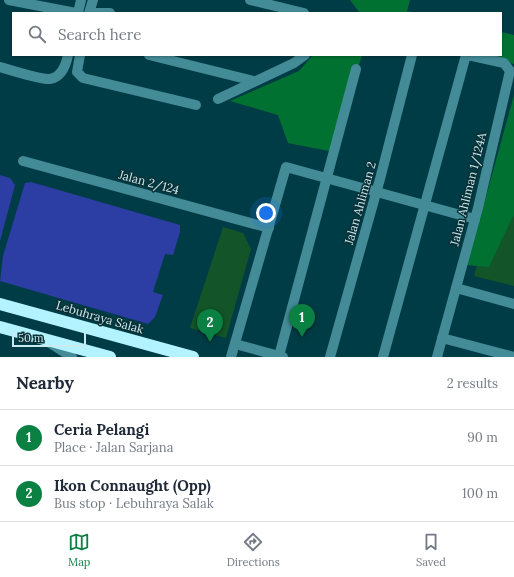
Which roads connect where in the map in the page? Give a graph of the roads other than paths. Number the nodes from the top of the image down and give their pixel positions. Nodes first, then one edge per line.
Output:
1 (9, 0) edge
2 (81, 0) edge
3 (93, 0) edge
4 (250, 0) edge
5 (72, 12) edge
6 (77, 12) edge
7 (89, 12) edge
8 (300, 12) edge
9 (68, 56) edge
10 (80, 56) edge
11 (153, 56) edge
12 (304, 56) edge
13 (412, 56) edge
14 (467, 56) edge
15 (472, 56) edge
16 (0, 68) edge
17 (356, 69) dead end
18 (254, 81) junction
19 (218, 99) dead end
20 (196, 105) dead end
21 (23, 161) dead end
22 (328, 178) junction
23 (376, 192) junction
24 (426, 205) junction
25 (475, 219) junction
26 (268, 228) junction
27 (456, 288) junction
28 (0, 304) edge
29 (514, 304) edge
30 (0, 327) edge
31 (442, 338) junction
32 (45, 339) junction
33 (235, 344) junction
34 (281, 356) edge
35 (72, 357) edge
36 (110, 357) edge
37 (193, 357) edge
38 (231, 357) edge
39 (330, 357) edge
40 (383, 357) edge
41 (437, 357) edge
42 (514, 357) edge

1 - 5 street
2 - 6 street
3 - 7 street
4 - 8 street
9 - 16 street
10 - 20 street
11 - 18 street
12 - 18 street
13 - 23 street, Jalan Ahliman 2
14 - 24 street
15 - 25 street, Jalan Ahliman 1/124A
17 - 22 street
18 - 19 street
21 - 26 street, Jalan 2/124
22 - 23 street
22 - 26 street
22 - 34 street
23 - 24 street
23 - 39 street, Jalan Ahliman 2
24 - 25 street
24 - 40 street
25 - 27 street, Jalan Ahliman 1/124A
26 - 33 street
27 - 29 street
27 - 31 street, Jalan Ahliman 1/124A
28 - 37 highway, Lebuhraya Salak
30 - 32 highway
31 - 41 street, Jalan Ahliman 1/124A
31 - 42 street
32 - 35 street
32 - 36 highway
33 - 34 street
33 - 38 street

